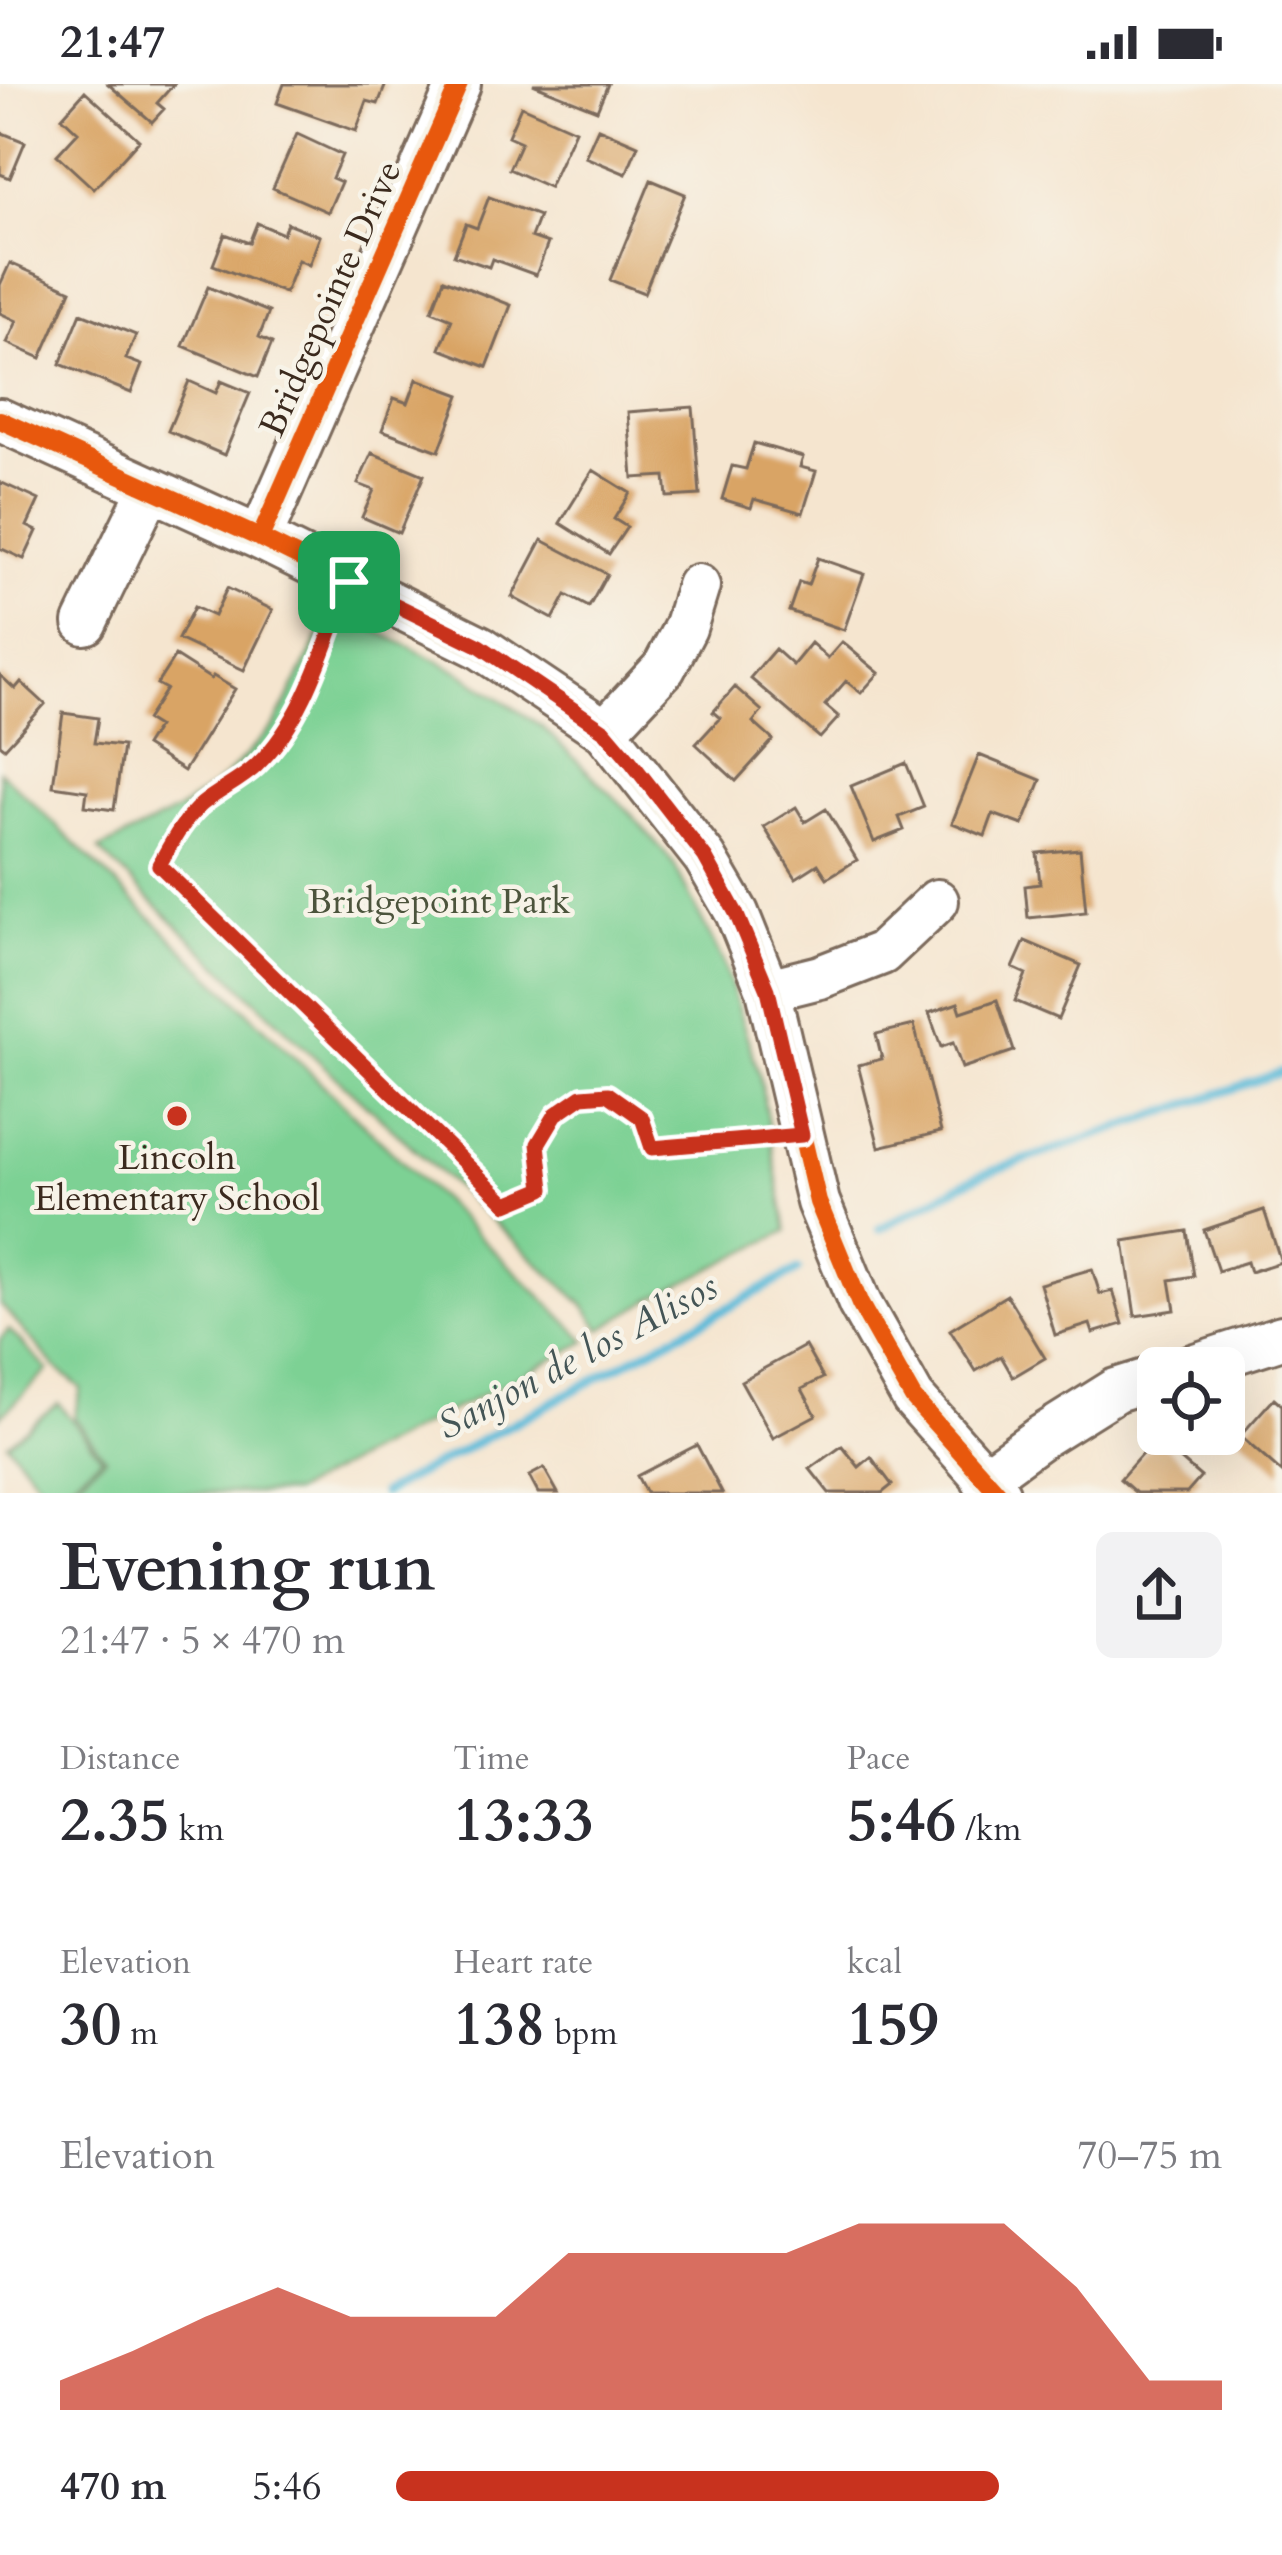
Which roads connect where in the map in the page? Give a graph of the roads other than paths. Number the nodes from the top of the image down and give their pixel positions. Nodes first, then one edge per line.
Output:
1 (459, 84) edge
2 (0, 419) edge
3 (150, 489) junction
4 (260, 538) junction
5 (698, 586) dead end
6 (85, 623) dead end
7 (605, 731) junction
8 (937, 901) dead end
9 (768, 990) junction
10 (1282, 1337) edge
11 (1245, 1349) edge
12 (1137, 1384) edge
13 (991, 1486) edge

1 - 4 street, Bridgepointe Drive
2 - 3 street
3 - 4 street
3 - 6 street
4 - 7 street
5 - 7 street
7 - 9 street
8 - 9 street
9 - 13 street
10 - 11 street
12 - 13 street

